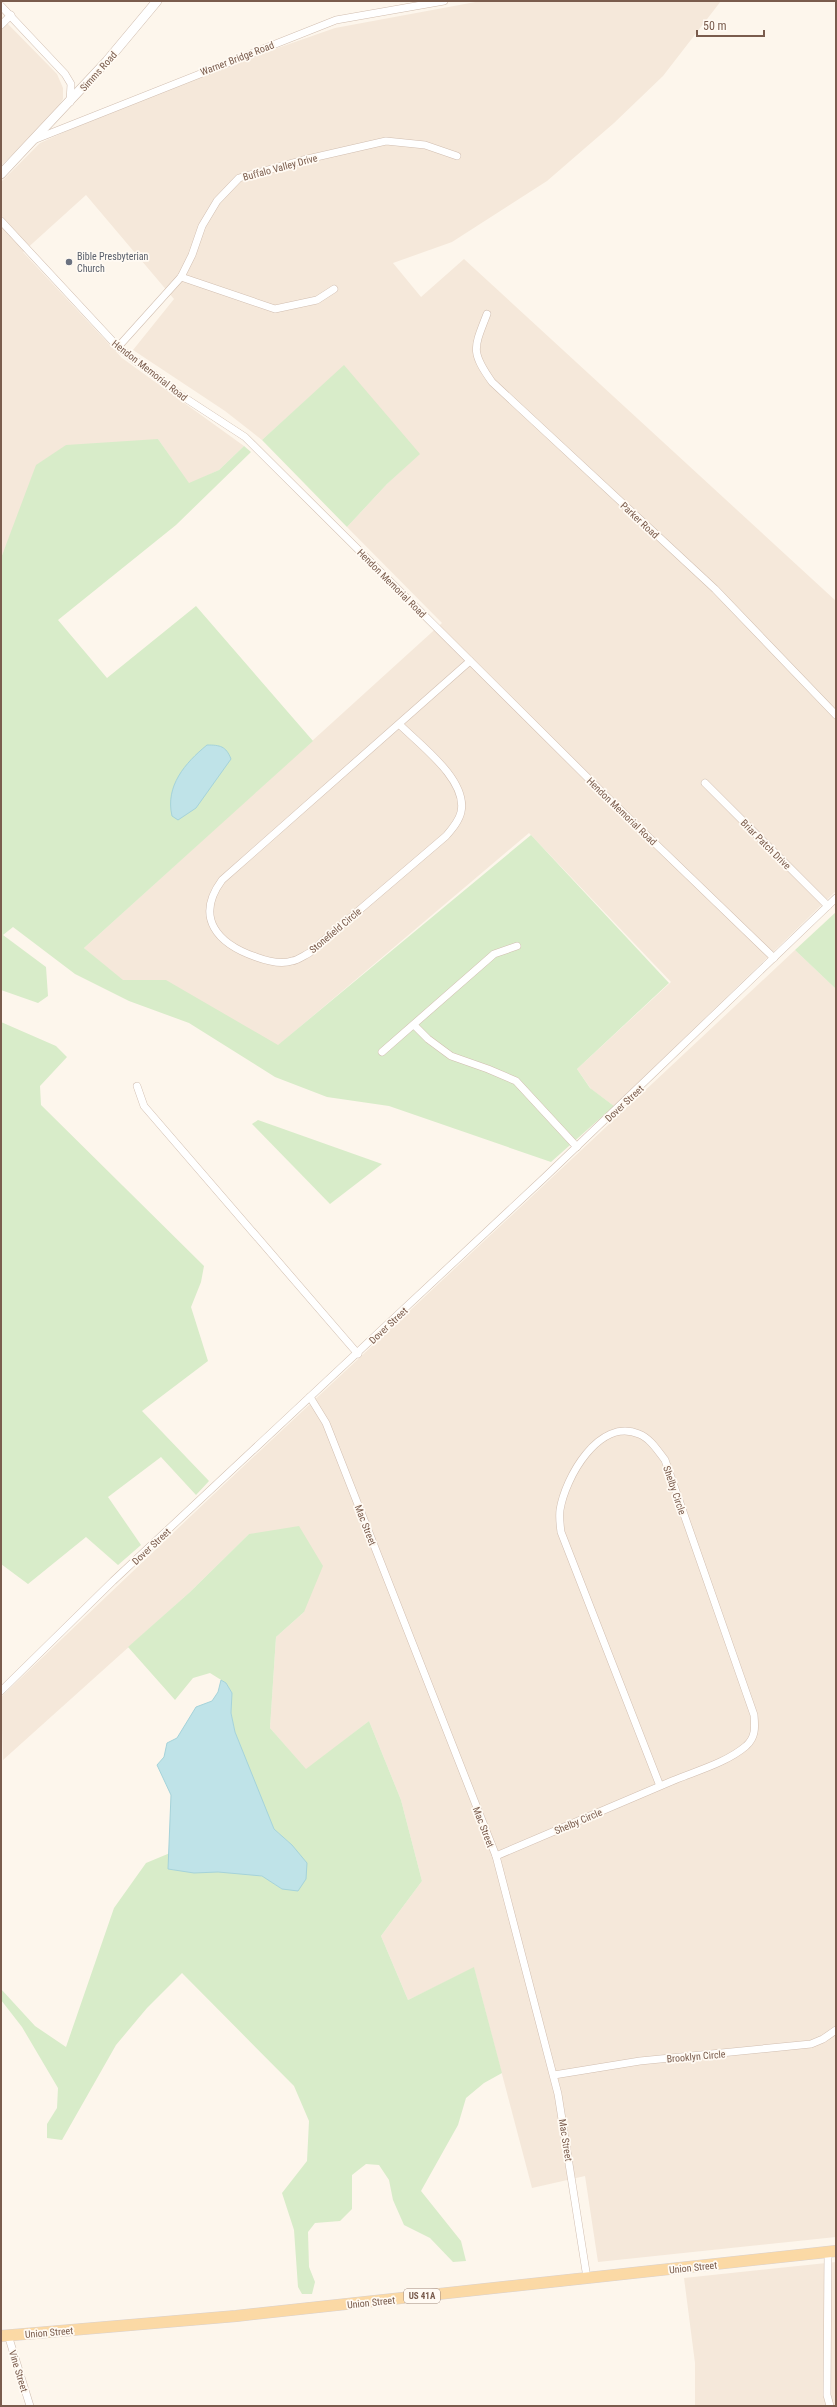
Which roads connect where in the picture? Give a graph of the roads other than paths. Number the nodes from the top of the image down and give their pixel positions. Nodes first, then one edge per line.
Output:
1 (157, 1) edge
2 (444, 1) edge
3 (1, 6) edge
4 (11, 15) junction
5 (1, 25) edge
6 (70, 102) junction
7 (36, 139) junction
8 (457, 156) dead end
9 (1, 174) edge
10 (1, 220) edge
11 (181, 277) junction
12 (334, 289) dead end
13 (487, 314) dead end
14 (118, 347) junction
15 (470, 661) junction
16 (836, 715) edge
17 (399, 724) junction
18 (705, 783) dead end
19 (836, 898) edge
20 (828, 906) junction
21 (517, 946) dead end
22 (774, 958) junction
23 (414, 1025) junction
24 (382, 1052) dead end
25 (137, 1086) dead end
26 (577, 1147) junction
27 (358, 1354) junction
28 (310, 1397) junction
29 (1, 1691) edge
30 (660, 1786) junction
31 (496, 1856) junction
32 (836, 2030) edge
33 (554, 2075) junction
34 (832, 2252) edge
35 (587, 2278) junction
36 (4, 2335) edge
37 (30, 2406) edge
38 (830, 2406) edge

1 - 6 street, Simms Road
2 - 7 street, Warner Bridge Road
3 - 4 street
4 - 5 street
4 - 6 street
6 - 7 street, Simms Road
7 - 9 street, Simms Road
8 - 11 street, Buffalo Valley Drive
10 - 14 street, Hendon Memorial Road
11 - 12 street
11 - 14 street, Buffalo Valley Drive
13 - 16 street, Parker Road
14 - 15 street, Hendon Memorial Road
15 - 17 street, Stonefield Circle
15 - 22 street, Hendon Memorial Road
17 - 17 street, Stonefield Circle
18 - 20 street, Briar Patch Drive
19 - 20 street, Dover Street
20 - 22 street, Dover Street
21 - 23 street
22 - 26 street, Dover Street
23 - 24 street
23 - 26 street
25 - 27 street
26 - 27 street, Dover Street
27 - 28 street, Dover Street
28 - 29 street, Dover Street
28 - 31 street, Mac Street
30 - 30 street, Shelby Circle
30 - 31 street, Shelby Circle
31 - 33 street, Mac Street
32 - 33 street, Brooklyn Circle
33 - 35 street, Mac Street
34 - 35 main road, Union Street / US 41A
34 - 38 street
35 - 36 main road, Union Street / US 41A
36 - 37 street, Vine Street

